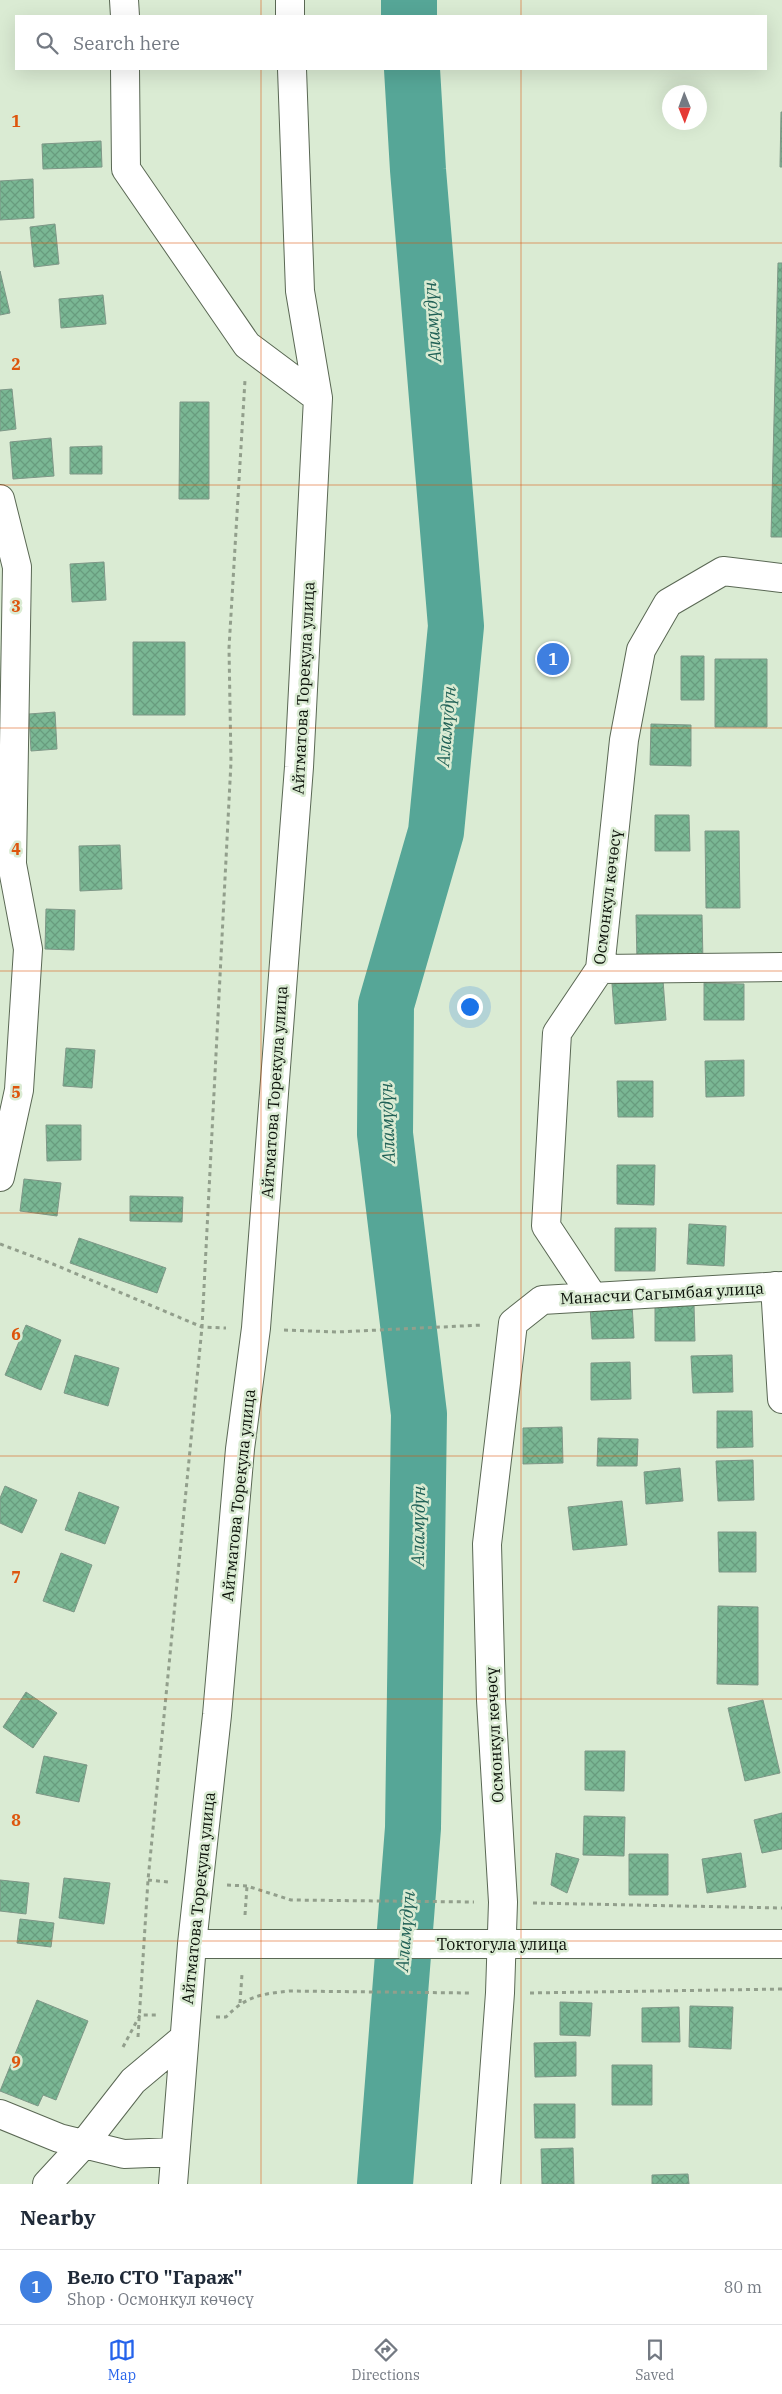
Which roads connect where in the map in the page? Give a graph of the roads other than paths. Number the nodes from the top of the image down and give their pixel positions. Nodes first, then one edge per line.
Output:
1 (124, 0) edge
2 (290, 0) edge
3 (124, 15) edge
4 (290, 15) edge
5 (125, 70) edge
6 (292, 70) edge
7 (318, 398) junction
8 (0, 500) edge
9 (782, 578) edge
10 (782, 967) edge
11 (600, 970) junction
12 (0, 1177) edge
13 (778, 1286) edge
14 (593, 1297) junction
15 (542, 1300) joint
16 (781, 1368) edge
17 (782, 1399) edge
18 (192, 1944) junction
19 (497, 1944) junction
20 (782, 1944) edge
21 (183, 2039) junction
22 (0, 2114) edge
23 (83, 2145) junction
24 (175, 2152) junction
25 (47, 2184) edge
26 (172, 2184) edge
27 (486, 2184) edge

1 - 3 street
2 - 4 street
5 - 7 street
6 - 7 street, Айтматова Торекула улица
7 - 18 street, Айтматова Торекула улица
8 - 12 street
9 - 11 street, Осмонкул көчөсү
10 - 11 street
11 - 14 street, Осмонкул көчөсү
13 - 14 street, Манасчи Сагымбая улица
13 - 16 street
14 - 15 street, Манасчи Сагымбая улица
15 - 19 street, Осмонкул көчөсү
16 - 17 street
18 - 19 street, Токтогула улица
18 - 21 street, Айтматова Торекула улица
19 - 20 street, Токтогула улица
19 - 27 street, Осмонкул көчөсү
21 - 23 street
21 - 24 street, Айтматова Торекула улица
22 - 23 street
23 - 24 street
23 - 25 street
24 - 26 street, Айтматова Торекула улица

